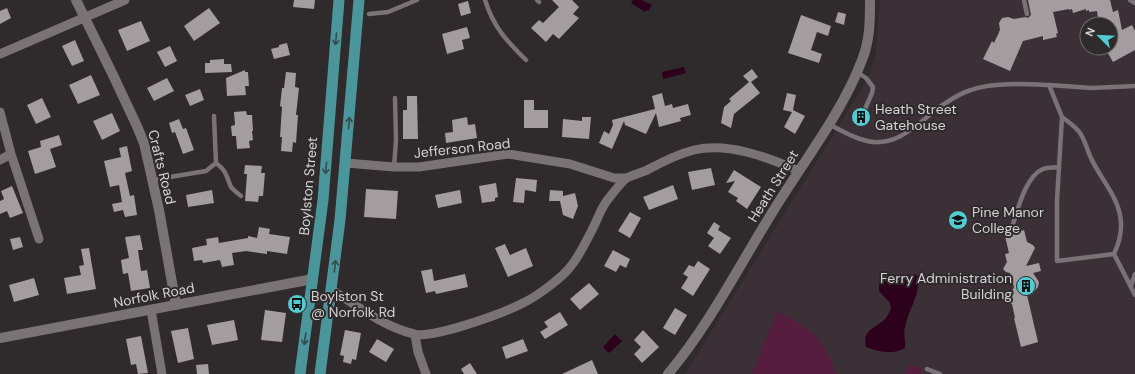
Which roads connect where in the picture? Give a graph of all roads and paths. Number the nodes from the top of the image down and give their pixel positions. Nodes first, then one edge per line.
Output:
1 (76, 0) edge
2 (125, 0) edge
3 (339, 0) edge
4 (359, 0) edge
5 (417, 0) edge
6 (485, 0) edge
7 (870, 0) edge
8 (1024, 0) edge
9 (1130, 0) edge
10 (1135, 4) edge
11 (369, 14) dead end
12 (1026, 14) dead end
13 (85, 18) junction
14 (0, 54) edge
15 (526, 60) dead end
16 (857, 72) junction
17 (1049, 85) junction
18 (1135, 86) edge
19 (395, 98) dead end
20 (865, 109) dead end
21 (0, 112) edge
22 (214, 116) dead end
23 (1062, 117) junction
24 (829, 124) junction
25 (11, 154) junction
26 (0, 160) edge
27 (216, 163) junction
28 (346, 163) junction
29 (1059, 167) junction
30 (394, 168) junction
31 (798, 171) junction
32 (626, 178) junction
33 (152, 180) junction
34 (241, 196) dead end
35 (1013, 224) dead end
36 (39, 239) dead end
37 (1114, 254) junction
38 (1135, 274) edge
39 (313, 279) junction
40 (1131, 286) junction
41 (332, 290) junction
42 (1135, 294) edge
43 (176, 305) junction
44 (151, 310) junction
45 (415, 335) junction
46 (0, 338) edge
47 (927, 369) dead end
48 (162, 374) edge
49 (300, 374) edge
50 (320, 374) edge
51 (426, 374) edge
52 (668, 374) edge
53 (940, 374) edge

1 - 13 street, Crafts Road
2 - 13 street
3 -> 39 highway, Boylston Street
28 -> 4 highway
5 - 11 lane
6 - 15 lane
7 - 16 street, Heath Street
8 - 12 lane
9 - 10 lane
13 - 14 street
13 - 33 street, Crafts Road
16 - 20 lane
16 - 24 street, Heath Street
17 - 18 lane
17 - 23 lane
17 - 24 lane
19 - 30 lane
21 - 25 street
22 - 27 lane
23 - 29 lane
23 - 37 lane
24 - 31 street, Heath Street
25 - 26 street
25 - 36 street
27 - 33 lane
27 - 34 lane
28 - 30 street, Jefferson Road
41 -> 28 highway
29 - 35 lane
29 - 37 lane
30 - 32 street, Jefferson Road
31 - 32 street
31 - 52 street, Heath Street
32 - 45 street
33 - 43 street, Crafts Road
37 - 40 lane
38 - 40 lane
39 - 43 street, Norfolk Road
39 -> 49 highway, Boylston Street
40 - 42 lane
41 - 45 street
41 - 50 highway
43 - 44 street, Norfolk Road
44 - 46 street, Norfolk Road
44 - 48 street
45 - 51 street
47 - 53 lane

